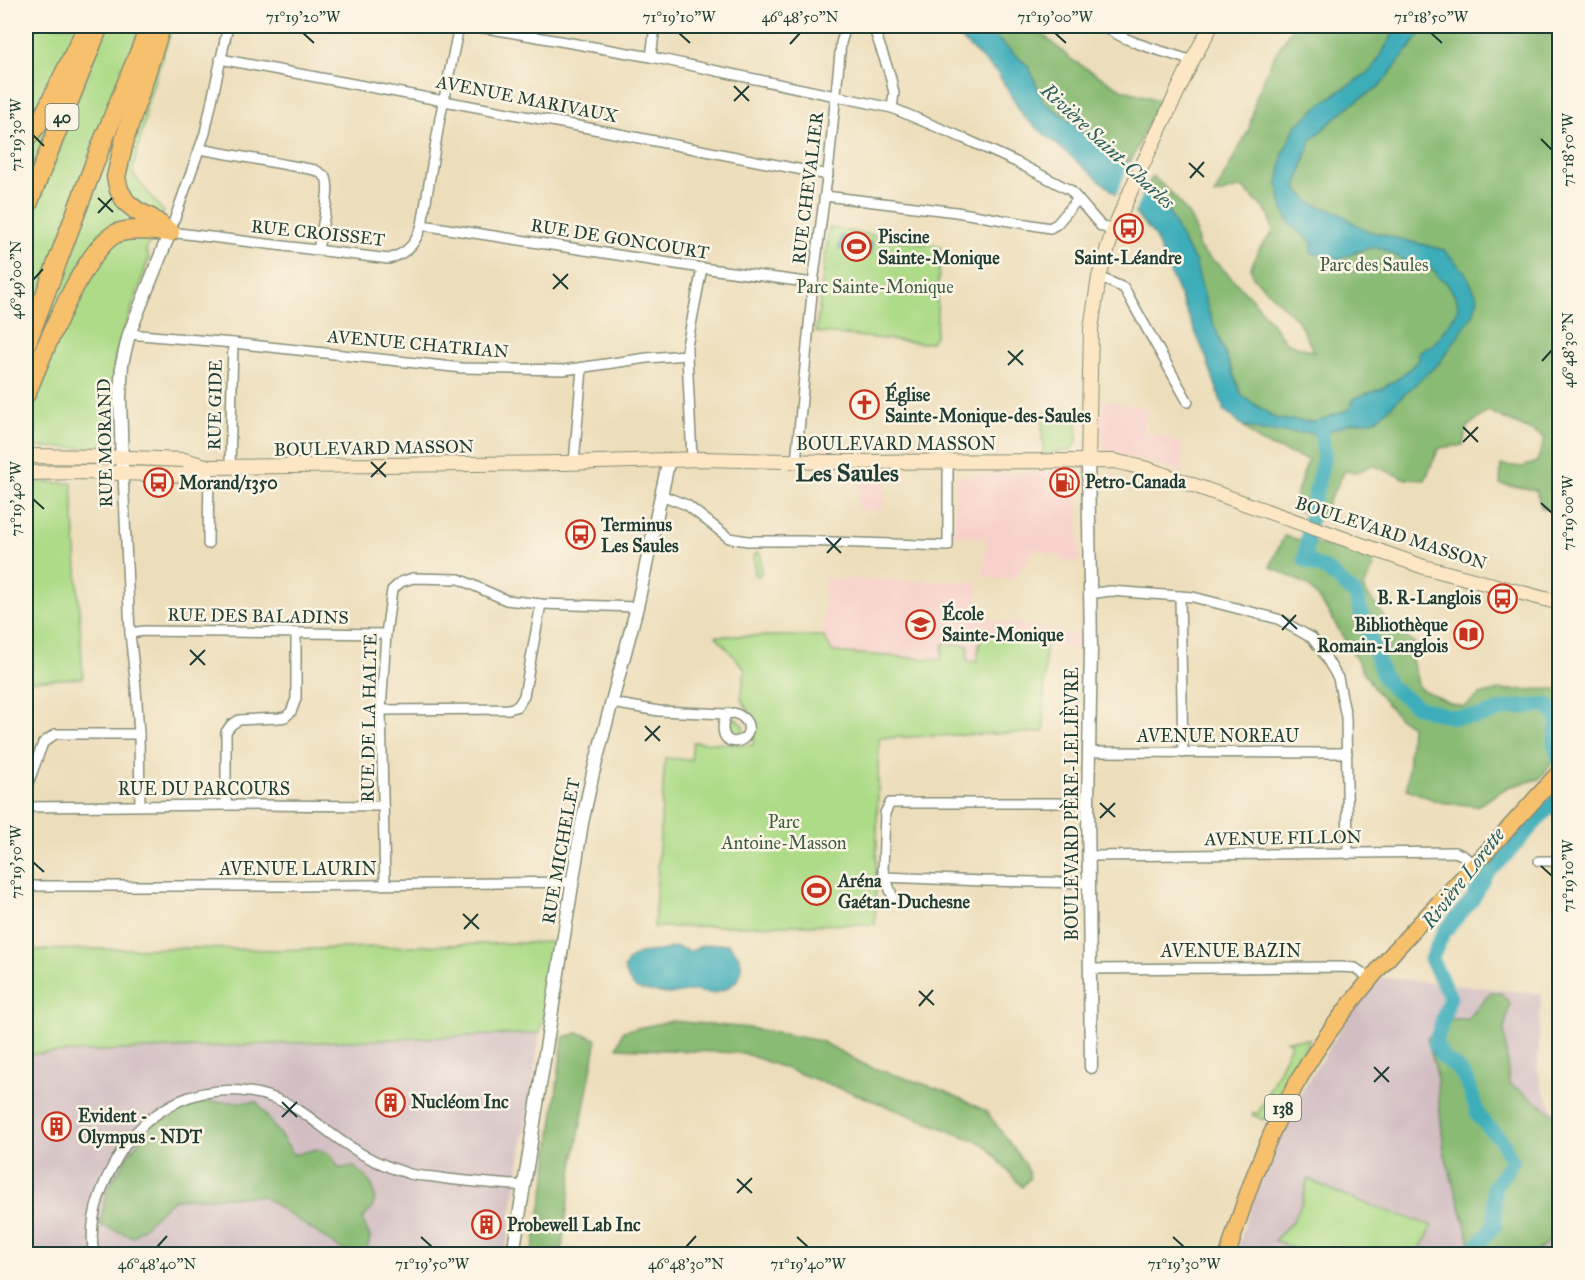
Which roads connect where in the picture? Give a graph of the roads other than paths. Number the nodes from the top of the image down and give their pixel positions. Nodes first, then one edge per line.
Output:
1 (87, 26) edge
2 (99, 26) edge
3 (150, 26) edge
4 (161, 26) edge
5 (228, 26) edge
6 (459, 26) edge
7 (474, 26) edge
8 (655, 26) edge
9 (846, 26) edge
10 (873, 26) edge
11 (1105, 26) edge
12 (1211, 26) edge
13 (1115, 29) edge
14 (651, 57) junction
15 (220, 59) junction
16 (1192, 61) junction
17 (835, 96) junction
18 (444, 100) junction
19 (892, 108) junction
20 (26, 139) edge
21 (200, 149) junction
22 (828, 175) junction
23 (825, 196) junction
24 (1078, 198) junction
25 (26, 209) edge
26 (422, 225) junction
27 (1113, 231) junction
28 (170, 232) junction
29 (318, 250) junction
30 (702, 268) junction
31 (1099, 277) junction
32 (813, 283) junction
33 (129, 334) junction
34 (233, 343) junction
35 (26, 345) edge
36 (687, 355) junction
37 (582, 368) junction
38 (26, 394) edge
39 (1188, 402) dead end
40 (26, 456) edge
41 (122, 457) junction
42 (669, 459) junction
43 (693, 459) junction
44 (1088, 460) junction
45 (796, 462) junction
46 (948, 462) junction
47 (574, 463) junction
48 (209, 467) junction
49 (230, 467) junction
50 (26, 473) edge
51 (123, 473) junction
52 (661, 495) junction
53 (208, 544) dead end
54 (1089, 594) junction
55 (1180, 596) junction
56 (1560, 603) edge
57 (541, 604) junction
58 (637, 607) junction
59 (130, 633) junction
60 (296, 633) junction
61 (386, 634) junction
62 (612, 703) junction
63 (381, 710) junction
64 (726, 714) dead end
65 (139, 734) junction
66 (1089, 752) junction
67 (1183, 753) junction
68 (1347, 753) junction
69 (1557, 774) edge
70 (26, 789) edge
71 (1088, 803) junction
72 (140, 805) junction
73 (226, 805) junction
74 (383, 806) junction
75 (26, 807) edge
76 (1348, 854) junction
77 (1089, 856) junction
78 (1539, 861) dead end
79 (1560, 861) edge
80 (1474, 865) junction
81 (885, 877) junction
82 (572, 882) junction
83 (1089, 883) junction
84 (385, 884) junction
85 (26, 886) edge
86 (893, 898) dead end
87 (1089, 969) junction
88 (1370, 978) junction
89 (1091, 1067) dead end
90 (524, 1186) junction
91 (94, 1254) edge
92 (513, 1254) edge
93 (1228, 1254) edge

1 - 20 highway
2 - 25 highway, 40
3 - 35 highway, 40
4 - 28 highway
5 - 15 street, RUE MORAND
6 - 18 street, RUE CROISSET
7 - 14 street
8 - 14 street
9 - 17 street, RUE CHEVALIER
10 - 19 street
11 - 13 street
12 - 16 main road, BOULEVARD PÈRE-LELIÈVRE
13 - 16 street
14 - 17 street
15 - 18 street, AVENUE MARIVAUX
15 - 21 street, RUE MORAND
16 - 27 main road, BOULEVARD PÈRE-LELIÈVRE
17 - 19 street
17 - 22 street, RUE CHEVALIER
18 - 22 street, AVENUE MARIVAUX
18 - 26 street, RUE CROISSET
19 - 24 street
21 - 28 street, RUE MORAND
21 - 29 street
22 - 23 street, RUE CHEVALIER
23 - 24 street
23 - 32 street, RUE CHEVALIER
24 - 27 street
26 - 29 street, RUE CROISSET
26 - 30 street, RUE DE GONCOURT
27 - 31 main road, BOULEVARD PÈRE-LELIÈVRE
28 - 29 street, RUE CROISSET
28 - 33 street, RUE MORAND
28 - 38 highway
30 - 32 street, RUE DE GONCOURT
30 - 36 street
31 - 39 street
31 - 44 main road, BOULEVARD PÈRE-LELIÈVRE
32 - 45 street, RUE CHEVALIER
33 - 34 street, AVENUE CHATRIAN
33 - 41 street, RUE MORAND
34 - 37 street, AVENUE CHATRIAN
34 - 49 street, RUE GIDE
36 - 37 street, AVENUE CHATRIAN
36 - 43 street
37 - 47 street
40 - 41 main road, BOULEVARD MASSON
41 - 48 main road, BOULEVARD MASSON
41 - 51 street, RUE MORAND
42 - 43 main road, BOULEVARD MASSON
42 - 47 main road, BOULEVARD MASSON
42 - 52 street, RUE MICHELET
43 - 45 main road, BOULEVARD MASSON
44 - 46 main road, BOULEVARD MASSON
44 - 54 street, BOULEVARD PÈRE-LELIÈVRE
44 - 56 main road, BOULEVARD MASSON
45 - 46 main road, BOULEVARD MASSON
46 - 52 street
47 - 49 main road, BOULEVARD MASSON
48 - 49 main road, BOULEVARD MASSON
48 - 51 main road, BOULEVARD MASSON
48 - 53 street
50 - 51 main road, BOULEVARD MASSON
51 - 59 street, RUE MORAND
52 - 58 street, RUE MICHELET
54 - 55 street
54 - 66 street, BOULEVARD PÈRE-LELIÈVRE
55 - 67 street
55 - 68 street
57 - 58 street, RUE DE LA HALTE
57 - 61 street, RUE DE LA HALTE
57 - 63 street
58 - 62 street, RUE MICHELET
59 - 60 street, RUE DES BALADINS
59 - 65 street, RUE MORAND
60 - 61 street, RUE DES BALADINS
60 - 73 street
61 - 63 street, RUE DE LA HALTE
62 - 64 street
62 - 82 street, RUE MICHELET
63 - 74 street, RUE DE LA HALTE
65 - 70 street
65 - 72 street, RUE MORAND
66 - 67 street, AVENUE NOREAU
66 - 71 street, BOULEVARD PÈRE-LELIÈVRE
67 - 68 street, AVENUE NOREAU
68 - 76 street
69 - 80 main road, 138
71 - 77 street, BOULEVARD PÈRE-LELIÈVRE
71 - 81 street
72 - 73 street, RUE DU PARCOURS
72 - 75 street, RUE DU PARCOURS
73 - 74 street, RUE DU PARCOURS
74 - 84 street, RUE DE LA HALTE
76 - 77 street, AVENUE FILLON
76 - 80 street, AVENUE FILLON
77 - 83 street, BOULEVARD PÈRE-LELIÈVRE
78 - 79 street
80 - 88 main road, 138
81 - 83 street
81 - 86 street
82 - 84 street, AVENUE LAURIN
82 - 90 street, RUE MICHELET
83 - 87 street, BOULEVARD PÈRE-LELIÈVRE
84 - 85 street, AVENUE LAURIN
87 - 88 street, AVENUE BAZIN
87 - 89 street, BOULEVARD PÈRE-LELIÈVRE
88 - 93 main road, 138
90 - 91 street
90 - 92 street, RUE MICHELET

